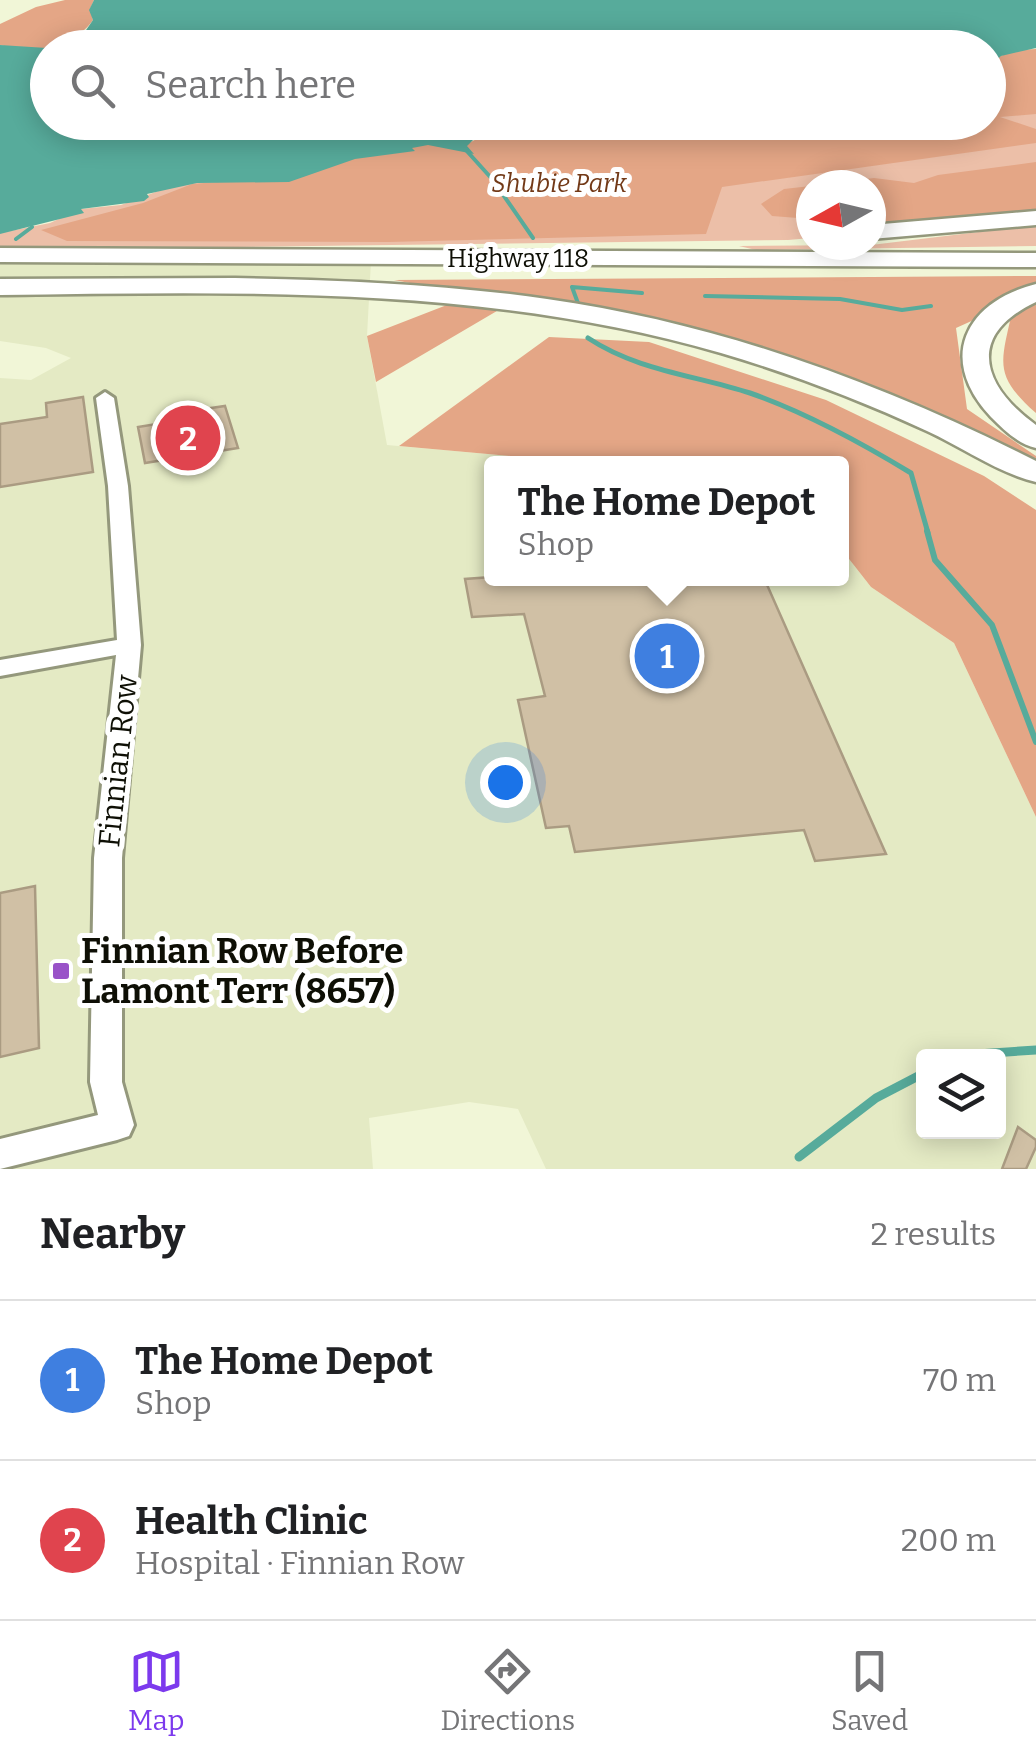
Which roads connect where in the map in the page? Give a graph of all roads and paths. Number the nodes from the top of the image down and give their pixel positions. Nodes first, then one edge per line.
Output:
1 (1036, 218) edge
2 (886, 231) edge
3 (796, 237) edge
4 (0, 255) edge
5 (1034, 262) edge
6 (0, 266) edge
7 (926, 269) junction
8 (0, 286) edge
9 (1036, 292) edge
10 (105, 398) dead end
11 (1036, 438) edge
12 (1036, 473) edge
13 (129, 645) junction
14 (0, 668) edge
15 (0, 1155) edge

1 - 2 highway
3 - 4 highway
4 - 5 highway, Highway 118
5 - 7 highway, Highway 118
6 - 7 highway, Highway 118
7 - 8 highway
8 - 12 highway
9 - 11 highway
10 - 13 street, Finnian Row
13 - 14 street
13 - 15 street, Finnian Row

